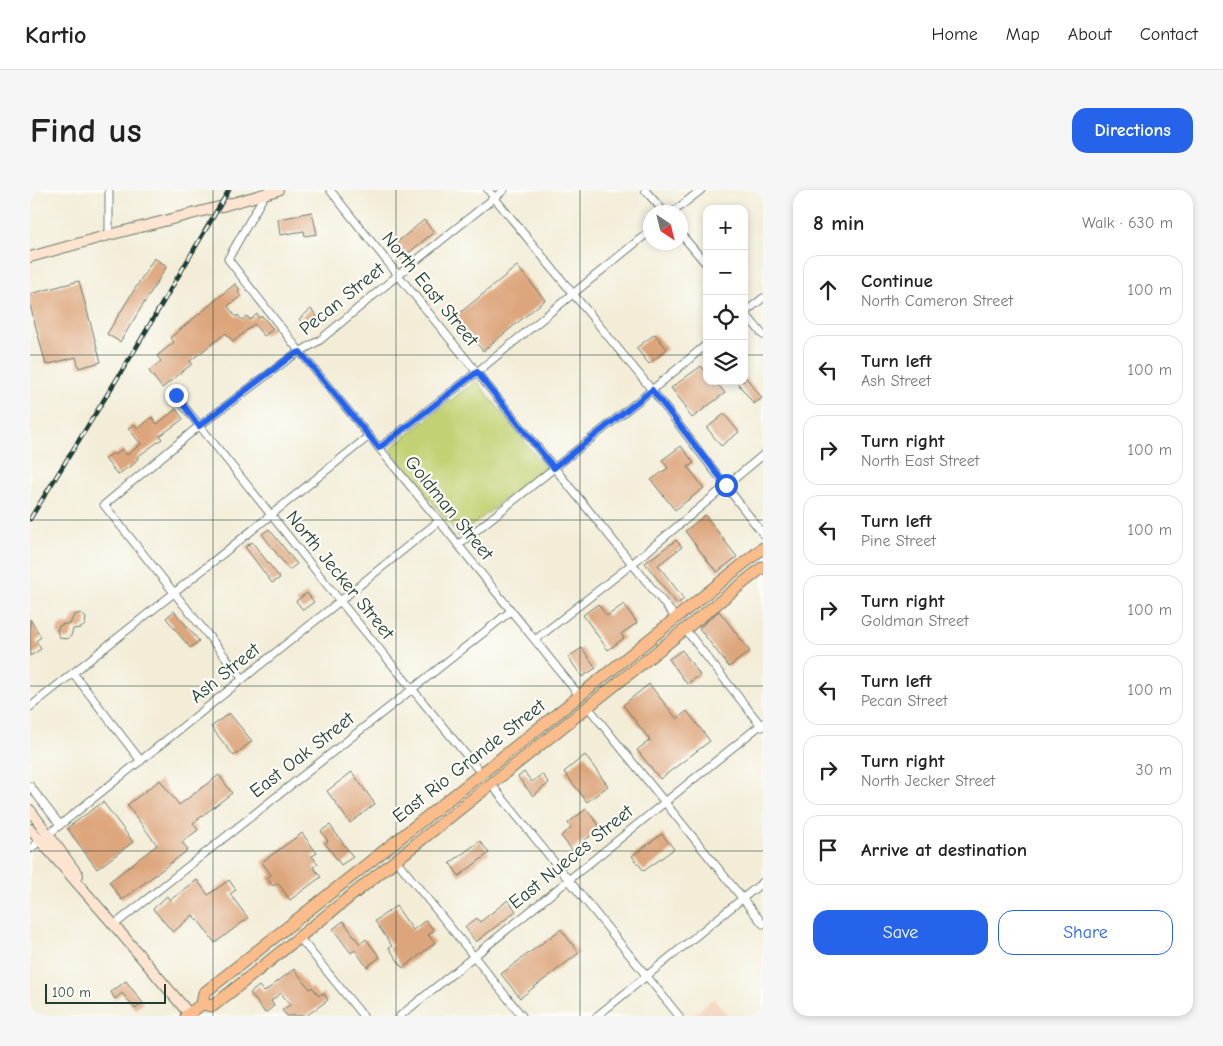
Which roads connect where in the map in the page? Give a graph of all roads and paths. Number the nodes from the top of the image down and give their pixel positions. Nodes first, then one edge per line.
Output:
1 (109, 190) edge
2 (278, 190) edge
3 (330, 190) edge
4 (488, 190) edge
5 (504, 190) edge
6 (645, 190) edge
7 (701, 190) edge
8 (265, 193) junction
9 (494, 198) junction
10 (658, 205) edge
11 (682, 205) edge
12 (108, 235) junction
13 (643, 237) edge
14 (688, 242) edge
15 (30, 257) edge
16 (703, 260) edge
17 (398, 275) junction
18 (574, 294) junction
19 (763, 298) edge
20 (748, 309) edge
21 (748, 317) edge
22 (763, 335) edge
23 (703, 347) edge
24 (300, 352) junction
25 (477, 372) junction
26 (652, 390) junction
27 (176, 395) dead end
28 (199, 426) junction
29 (369, 436) junction
30 (379, 448) junction
31 (763, 455) edge
32 (554, 468) junction
33 (726, 485) junction
34 (271, 515) junction
35 (439, 521) junction
36 (763, 534) edge
37 (458, 545) junction
38 (763, 548) edge
39 (632, 564) junction
40 (763, 567) edge
41 (174, 593) junction
42 (340, 601) junction
43 (511, 611) junction
44 (676, 618) junction
45 (685, 629) junction
46 (535, 640) junction
47 (73, 674) junction
48 (607, 674) junction
49 (243, 679) junction
50 (412, 689) junction
51 (579, 696) junction
52 (30, 707) edge
53 (588, 707) junction
54 (762, 725) edge
55 (562, 728) junction
56 (141, 761) junction
57 (481, 774) junction
58 (491, 784) junction
59 (30, 786) edge
60 (664, 803) junction
61 (30, 810) edge
62 (60, 825) junction
63 (30, 828) edge
64 (44, 838) junction
65 (30, 848) edge
66 (396, 860) junction
67 (569, 880) junction
68 (763, 882) edge
69 (743, 899) junction
70 (763, 924) edge
71 (114, 925) junction
72 (299, 938) junction
73 (473, 956) junction
74 (647, 976) junction
75 (202, 1004) junction
76 (188, 1015) edge
77 (363, 1016) edge
78 (400, 1016) edge
79 (522, 1016) edge
80 (597, 1016) edge
81 (679, 1016) edge

1 - 12 street
2 - 8 main road
3 - 17 street, North East Street
4 - 9 street
5 - 9 street, Pecan Street
6 - 10 street
7 - 11 street
8 - 12 main road
8 - 24 street, Goldman Street
9 - 17 street, Pecan Street
9 - 18 street
12 - 15 main road
13 - 18 street
14 - 16 street
17 - 24 street, Pecan Street
17 - 25 street, North East Street
18 - 25 street
18 - 26 street
19 - 20 street
21 - 22 street
23 - 26 street
24 - 28 street, Pecan Street
24 - 29 street, Goldman Street
25 - 30 street
25 - 32 street, North East Street
26 - 32 street
26 - 33 street
27 - 28 street, North Jecker Street
28 - 34 street, North Jecker Street
28 - 41 street, Pecan Street
29 - 30 street, Goldman Street
29 - 34 street
30 - 35 street, Goldman Street
31 - 33 street
32 - 37 street
32 - 39 street, North East Street
33 - 36 street
33 - 39 street
34 - 41 street
34 - 42 street, North Jecker Street
35 - 37 street, Goldman Street
35 - 42 street, Ash Street
37 - 43 street, Goldman Street
38 - 44 main road, East Rio Grande Street
39 - 44 street, North East Street
39 - 46 street
40 - 45 main road, East Rio Grande Street
41 - 47 street
41 - 49 street
42 - 49 street, Ash Street
42 - 50 street, North Jecker Street
43 - 46 street, Goldman Street
43 - 50 street, East Oak Street
44 - 48 main road, East Rio Grande Street
45 - 53 main road, East Rio Grande Street
45 - 54 street
46 - 51 street, Goldman Street
47 - 52 street
47 - 56 street
48 - 51 main road, East Rio Grande Street
48 - 53 main road
49 - 56 street, Ash Street
50 - 57 street, North Jecker Street
50 - 71 street, East Oak Street
51 - 55 main road
51 - 57 main road, East Rio Grande Street
53 - 55 main road, East Rio Grande Street
53 - 60 street
54 - 60 street, East Nueces Street
55 - 58 main road, East Rio Grande Street
56 - 62 street, Ash Street
57 - 75 main road, East Rio Grande Street
58 - 66 main road, East Rio Grande Street
58 - 67 street
59 - 62 street
60 - 67 street, East Nueces Street
60 - 69 street
61 - 64 main road
62 - 64 street, Ash Street
63 - 64 main road
64 - 65 street, Ash Street
64 - 71 main road
66 - 72 main road, East Rio Grande Street
66 - 73 street
67 - 73 street, East Nueces Street
67 - 74 street
68 - 69 street
69 - 70 street
69 - 74 street
71 - 76 main road
72 - 75 main road, East Rio Grande Street
72 - 77 street
73 - 78 street, East Nueces Street
73 - 79 street
74 - 80 street
74 - 81 street
75 - 76 main road, East Rio Grande Street

